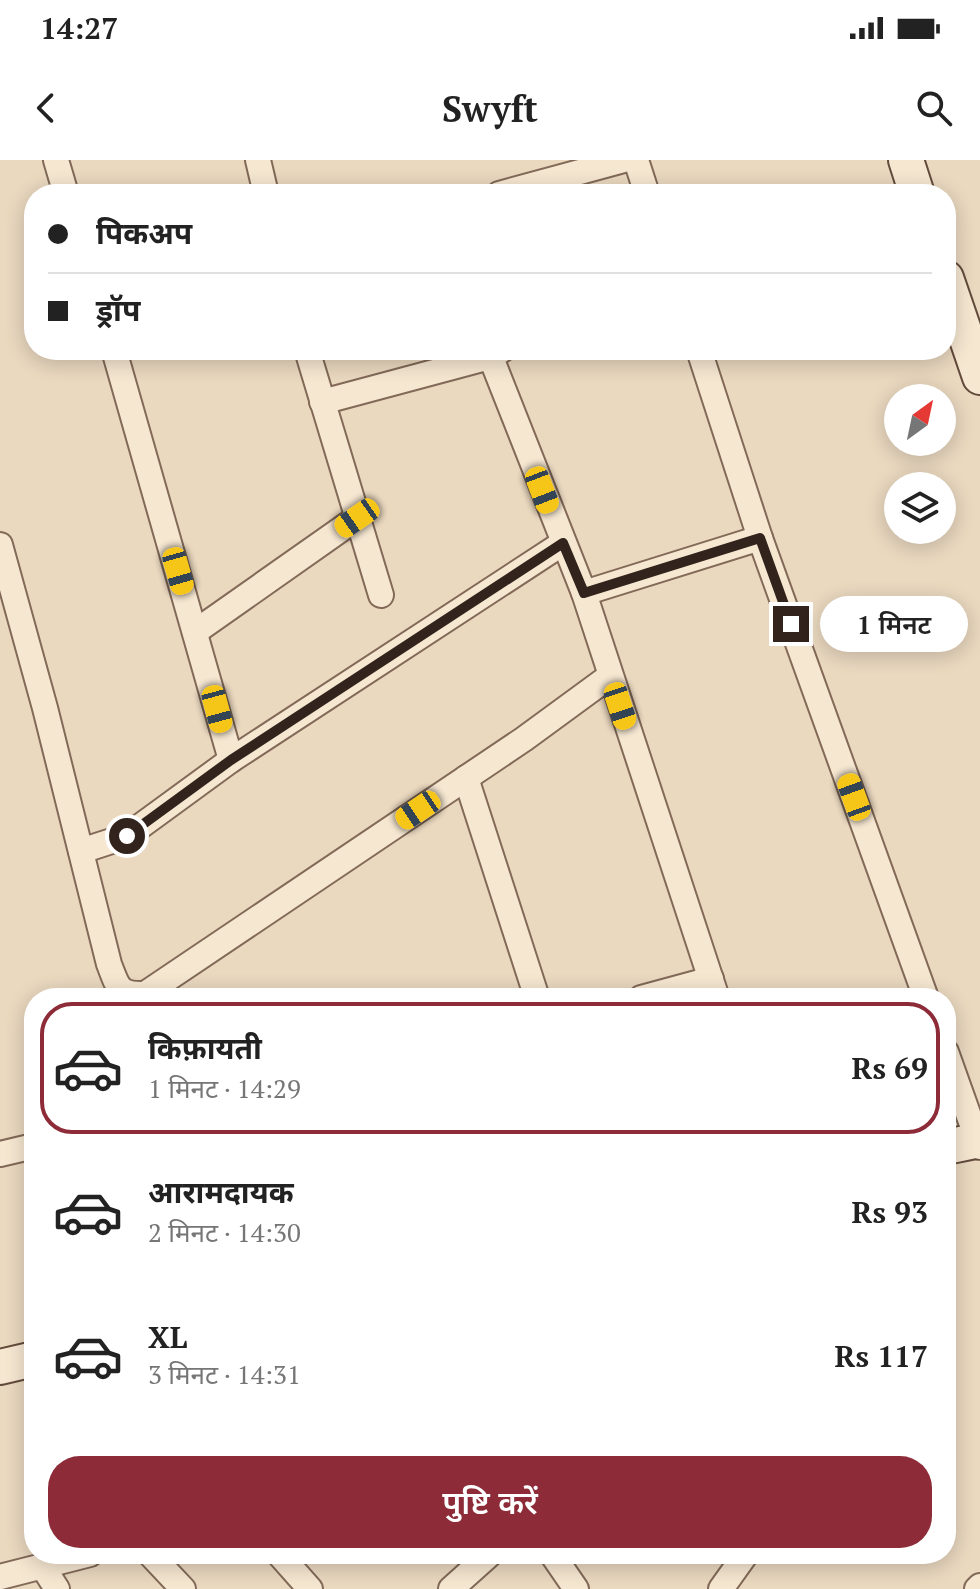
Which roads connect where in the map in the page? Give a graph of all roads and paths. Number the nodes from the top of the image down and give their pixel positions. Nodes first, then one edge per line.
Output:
1 (56, 160) edge
2 (258, 160) edge
3 (624, 160) edge
4 (636, 160) edge
5 (906, 160) edge
6 (63, 184) edge
7 (264, 184) edge
8 (536, 184) edge
9 (644, 184) edge
10 (914, 184) edge
11 (956, 307) edge
12 (117, 360) edge
13 (310, 360) edge
14 (466, 360) edge
15 (497, 360) edge
16 (702, 360) edge
17 (980, 377) edge
18 (322, 402) junction
19 (357, 518) junction
20 (760, 538) junction
21 (563, 543) junction
22 (0, 545) edge
23 (584, 593) junction
24 (381, 595) dead end
25 (195, 632) junction
26 (610, 676) junction
27 (231, 760) junction
28 (466, 778) junction
29 (81, 851) junction
30 (119, 988) edge
31 (154, 988) edge
32 (534, 988) edge
33 (714, 988) edge
34 (922, 988) edge
35 (956, 1089) edge
36 (971, 1144) edge
37 (24, 1148) edge
38 (0, 1154) edge
39 (24, 1361) edge
40 (0, 1367) edge
41 (54, 1564) edge
42 (159, 1564) edge
43 (288, 1564) edge
44 (479, 1564) edge
45 (559, 1564) edge
46 (739, 1564) edge
47 (43, 1567) junction
48 (0, 1577) edge
49 (57, 1589) edge
50 (183, 1589) edge
51 (310, 1589) edge
52 (451, 1589) edge
53 (576, 1589) edge
54 (721, 1589) edge

1 - 6 street
2 - 7 street
3 - 8 street
4 - 9 street
5 - 10 street
11 - 17 street
12 - 25 street
13 - 18 street
14 - 18 street
15 - 21 street
16 - 20 street
18 - 19 street
19 - 24 street
19 - 25 street
20 - 23 street
20 - 34 street
21 - 23 street
21 - 27 street
22 - 29 street
23 - 26 street
25 - 27 street
26 - 28 street
26 - 33 street
27 - 29 street
28 - 31 street
28 - 32 street
29 - 30 street
35 - 36 street
37 - 38 street
39 - 40 street
41 - 47 street
42 - 50 street
43 - 51 street
44 - 52 street
45 - 53 street
46 - 54 street
47 - 48 street
47 - 49 street

